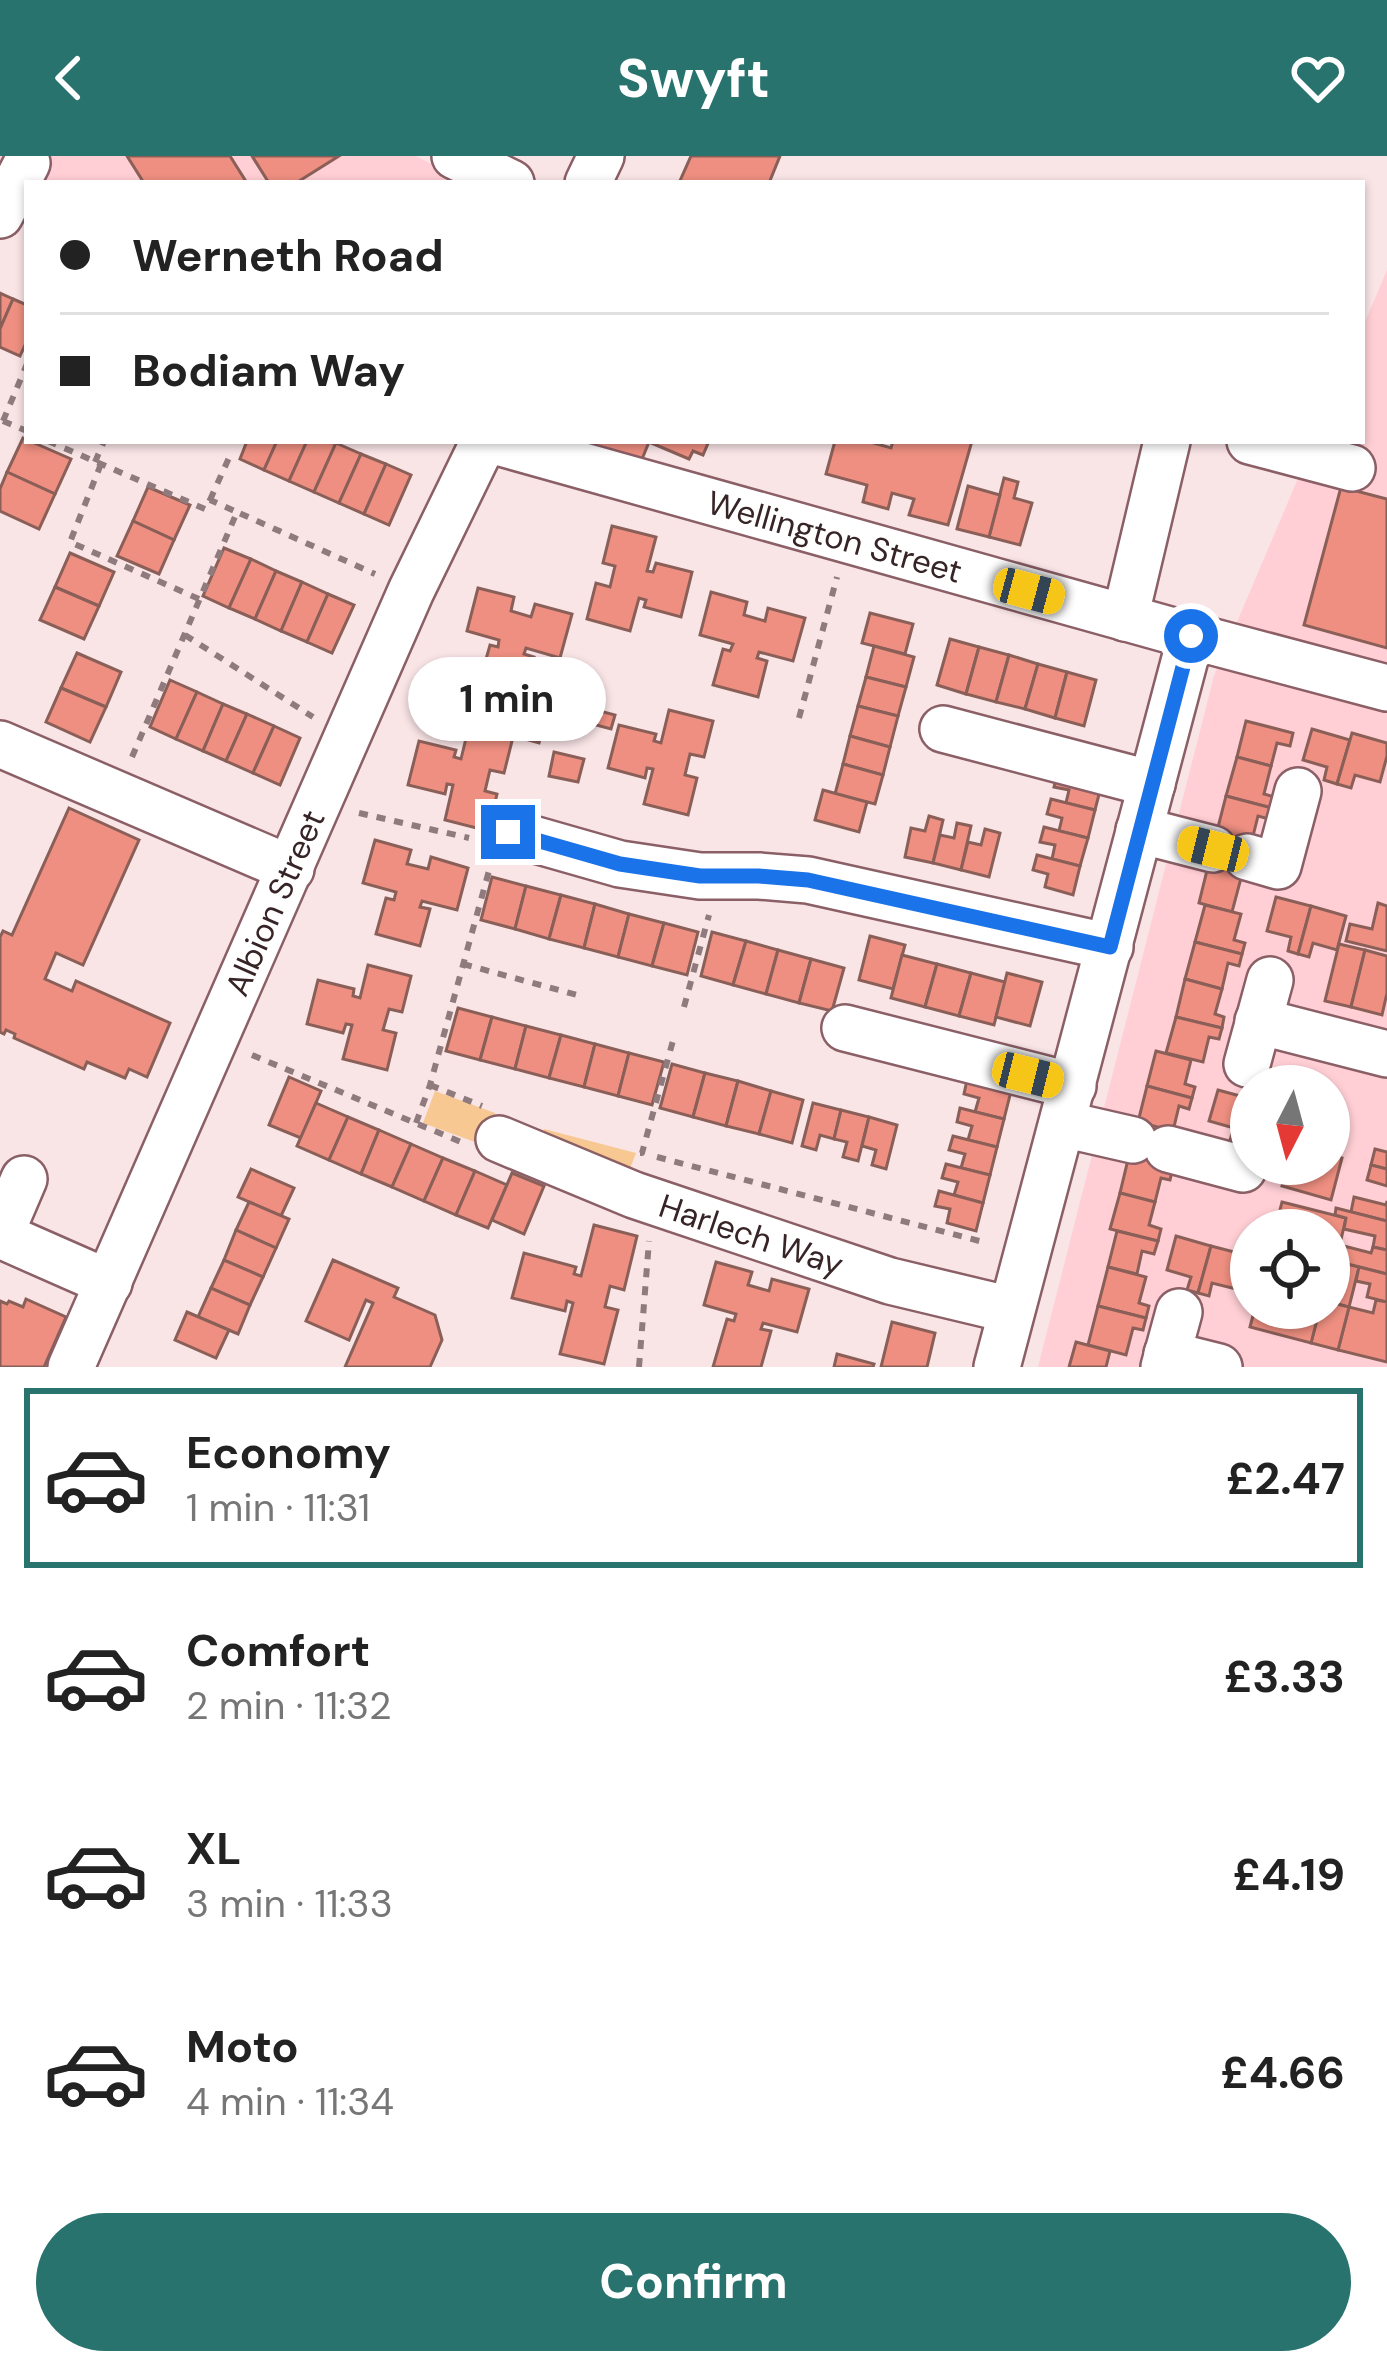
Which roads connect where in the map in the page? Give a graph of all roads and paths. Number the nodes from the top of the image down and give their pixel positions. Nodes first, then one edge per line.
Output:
1 (455, 156) edge
2 (27, 163) dead end
3 (505, 180) edge
4 (0, 215) edge
5 (24, 371) edge
6 (2, 420) edge
7 (55, 444) edge
8 (103, 444) edge
9 (483, 444) edge
10 (505, 444) edge
11 (1167, 444) edge
12 (1261, 444) edge
13 (232, 451) dead end
14 (98, 463) junction
15 (1352, 468) dead end
16 (210, 500) junction
17 (237, 512) junction
18 (848, 540) junction
19 (411, 591) junction
20 (199, 599) junction
21 (1125, 618) junction
22 (185, 635) junction
23 (1191, 636) junction
24 (1387, 688) edge
25 (799, 718) dead end
26 (943, 729) dead end
27 (0, 744) edge
28 (346, 744) junction
29 (1152, 784) junction
30 (1298, 790) dead end
31 (116, 794) junction
32 (322, 799) junction
33 (1139, 830) junction
34 (502, 838) junction
35 (291, 869) junction
36 (716, 876) junction
37 (1110, 947) junction
38 (463, 964) junction
39 (577, 995) dead end
40 (683, 1006) dead end
41 (1258, 1022) dead end
42 (845, 1028) dead end
43 (674, 1037) dead end
44 (216, 1039) junction
45 (1387, 1054) edge
46 (1068, 1105) junction
47 (499, 1139) dead end
48 (622, 1148) dead end
49 (642, 1153) junction
50 (1230, 1165) edge
51 (24, 1180) dead end
52 (656, 1202) junction
53 (0, 1235) edge
54 (1028, 1251) junction
55 (109, 1283) junction
56 (1011, 1310) junction
57 (1170, 1344) edge
58 (71, 1367) edge
59 (639, 1367) edge
60 (997, 1367) edge
61 (1220, 1367) edge

1 - 3 street
2 - 4 street
5 - 6 path
7 - 14 path
8 - 14 path
9 - 19 street, Albion Street
10 - 18 street, Wellington Street
11 - 21 street
12 - 15 street
13 - 16 path
14 - 16 path
14 - 20 path
16 - 17 path
17 - 19 path
17 - 20 path
18 - 21 street, Wellington Street
18 - 25 path
19 - 28 street, Albion Street
20 - 22 path
21 - 23 street, Wellington Street
22 - 28 path
22 - 31 path
23 - 24 street, Wellington Street
23 - 29 street
26 - 29 street
27 - 31 street
28 - 32 street, Albion Street
29 - 33 street
30 - 33 street
31 - 35 street
32 - 34 path
32 - 35 street, Albion Street
33 - 37 street
34 - 36 street
34 - 38 path
35 - 44 street, Albion Street
36 - 37 street
36 - 40 path
37 - 46 street
38 - 39 path
38 - 44 path
41 - 45 street
42 - 46 street
43 - 49 path
44 - 55 street, Albion Street
46 - 50 street
46 - 54 street
47 - 52 street, Harlech Way
48 - 49 path
49 - 54 path
51 - 53 street
52 - 56 street, Harlech Way
52 - 59 path
53 - 55 street
54 - 56 street
55 - 58 street, Albion Street
56 - 60 street
57 - 61 street

